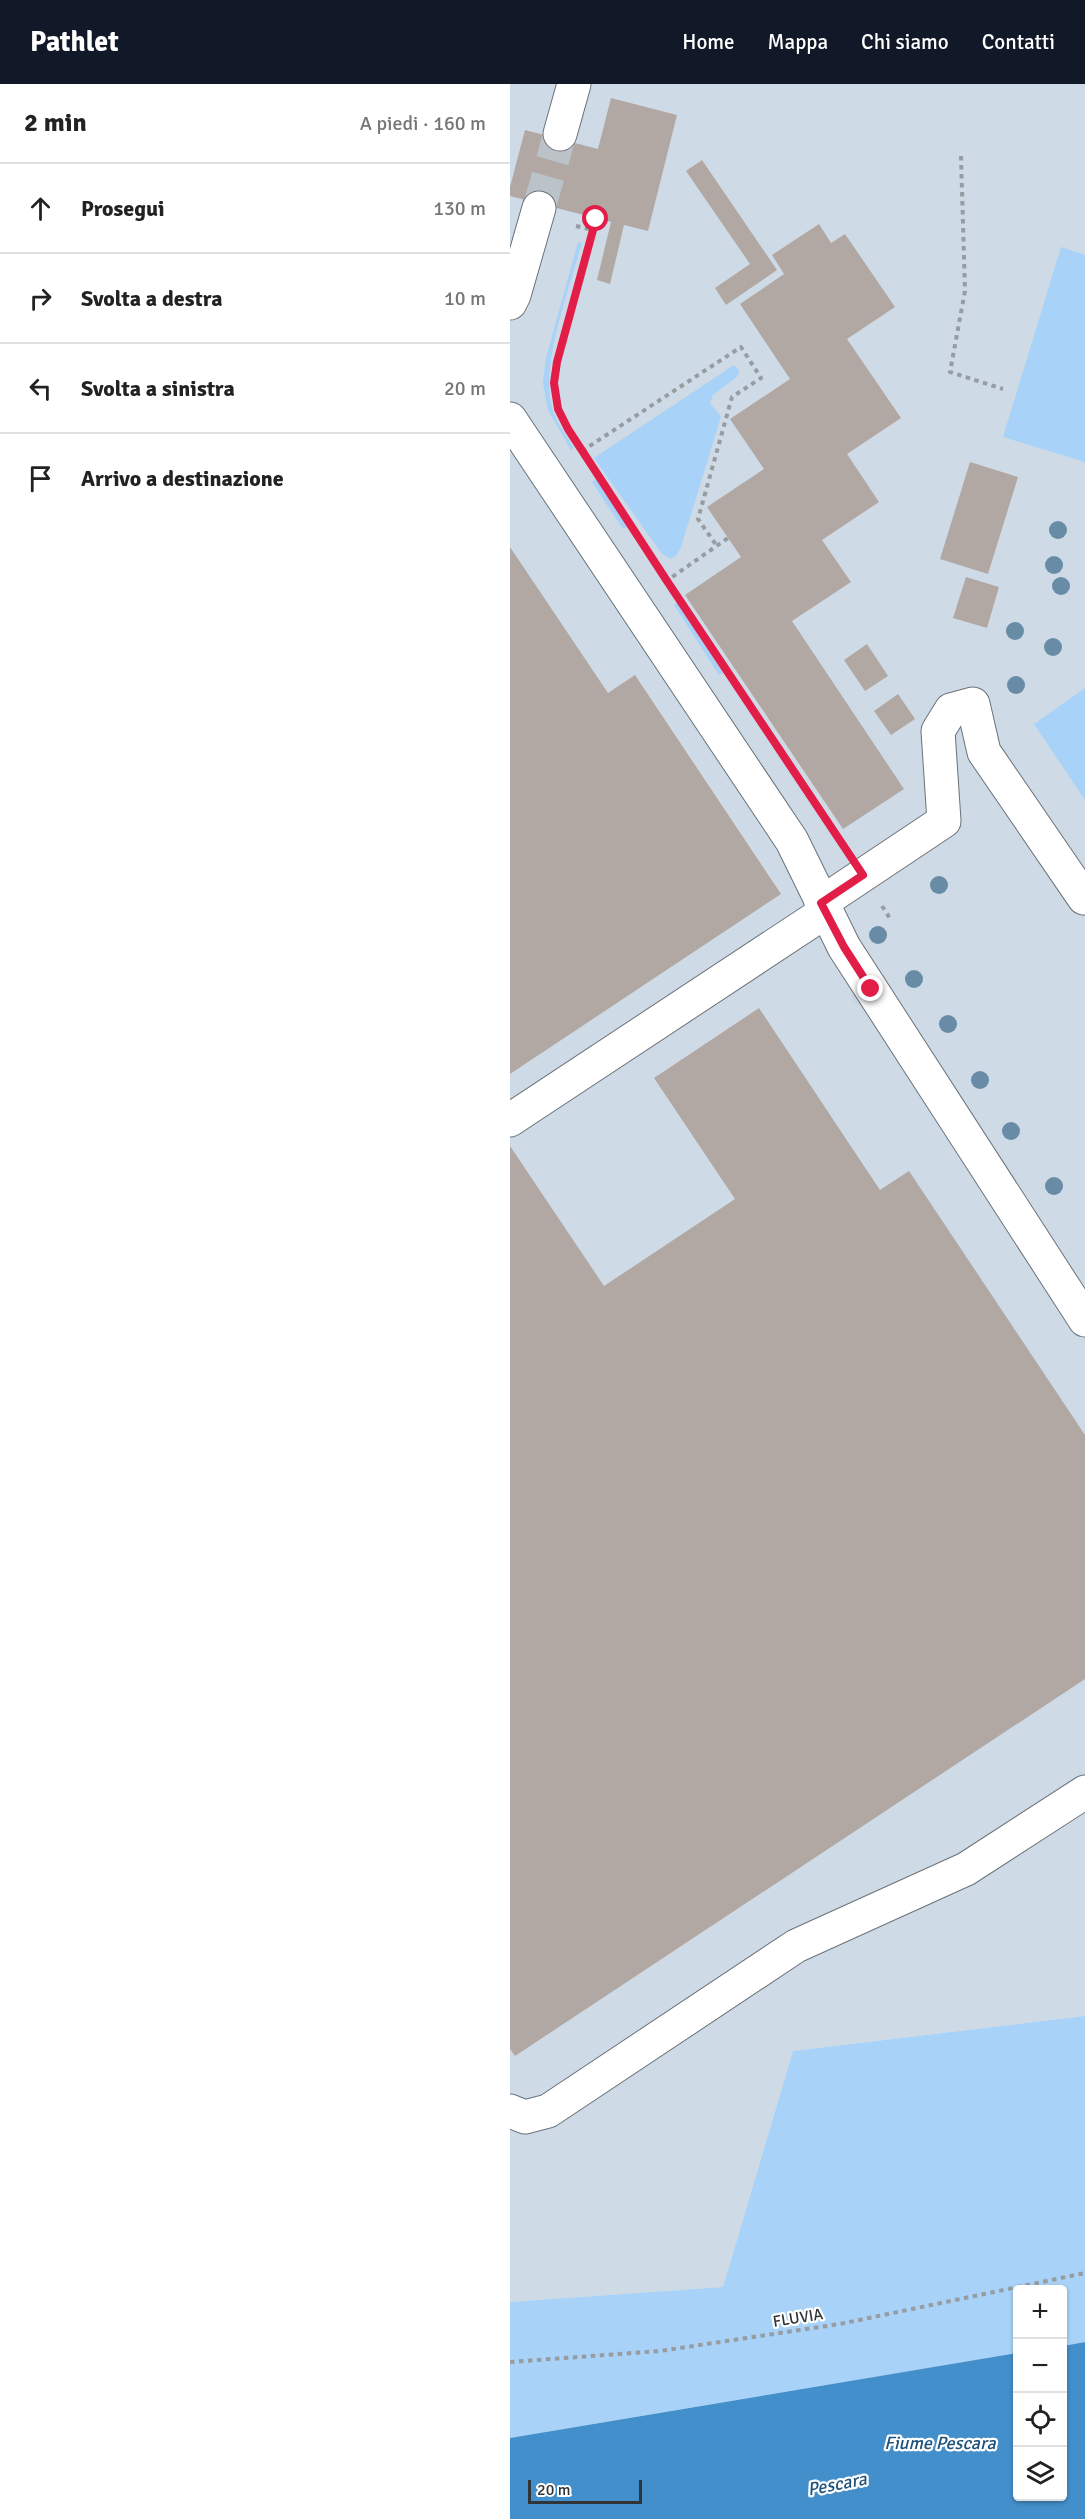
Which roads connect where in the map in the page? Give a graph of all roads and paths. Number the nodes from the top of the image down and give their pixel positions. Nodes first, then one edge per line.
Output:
1 (574, 84) edge
2 (560, 134) tunnel mouth
3 (961, 156) dead end
4 (539, 208) tunnel mouth
5 (596, 219) dead end
6 (576, 226) dead end
7 (593, 230) junction
8 (510, 303) edge
9 (1002, 389) dead end
10 (510, 419) edge
11 (582, 451) junction
12 (576, 454) dead end
13 (728, 538) dead end
14 (717, 546) junction
15 (667, 581) junction
16 (657, 588) dead end
17 (863, 875) junction
18 (1084, 898) edge
19 (823, 907) junction
20 (891, 920) dead end
21 (510, 1120) edge
22 (1085, 1320) edge
23 (1085, 1792) edge
24 (510, 2110) edge
25 (1085, 2273) edge
26 (510, 2362) edge

1 - 2 lane
3 - 9 path
4 - 8 lane
5 - 7 path
6 - 7 path
7 - 11 path
10 - 19 lane
11 - 12 path
11 - 14 path
11 - 15 path
13 - 14 path
14 - 15 path
15 - 16 path
15 - 17 path
17 - 18 lane
17 - 19 lane
17 - 20 path
19 - 21 lane
19 - 22 lane
23 - 24 lane
25 - 26 path, FLUVIA

